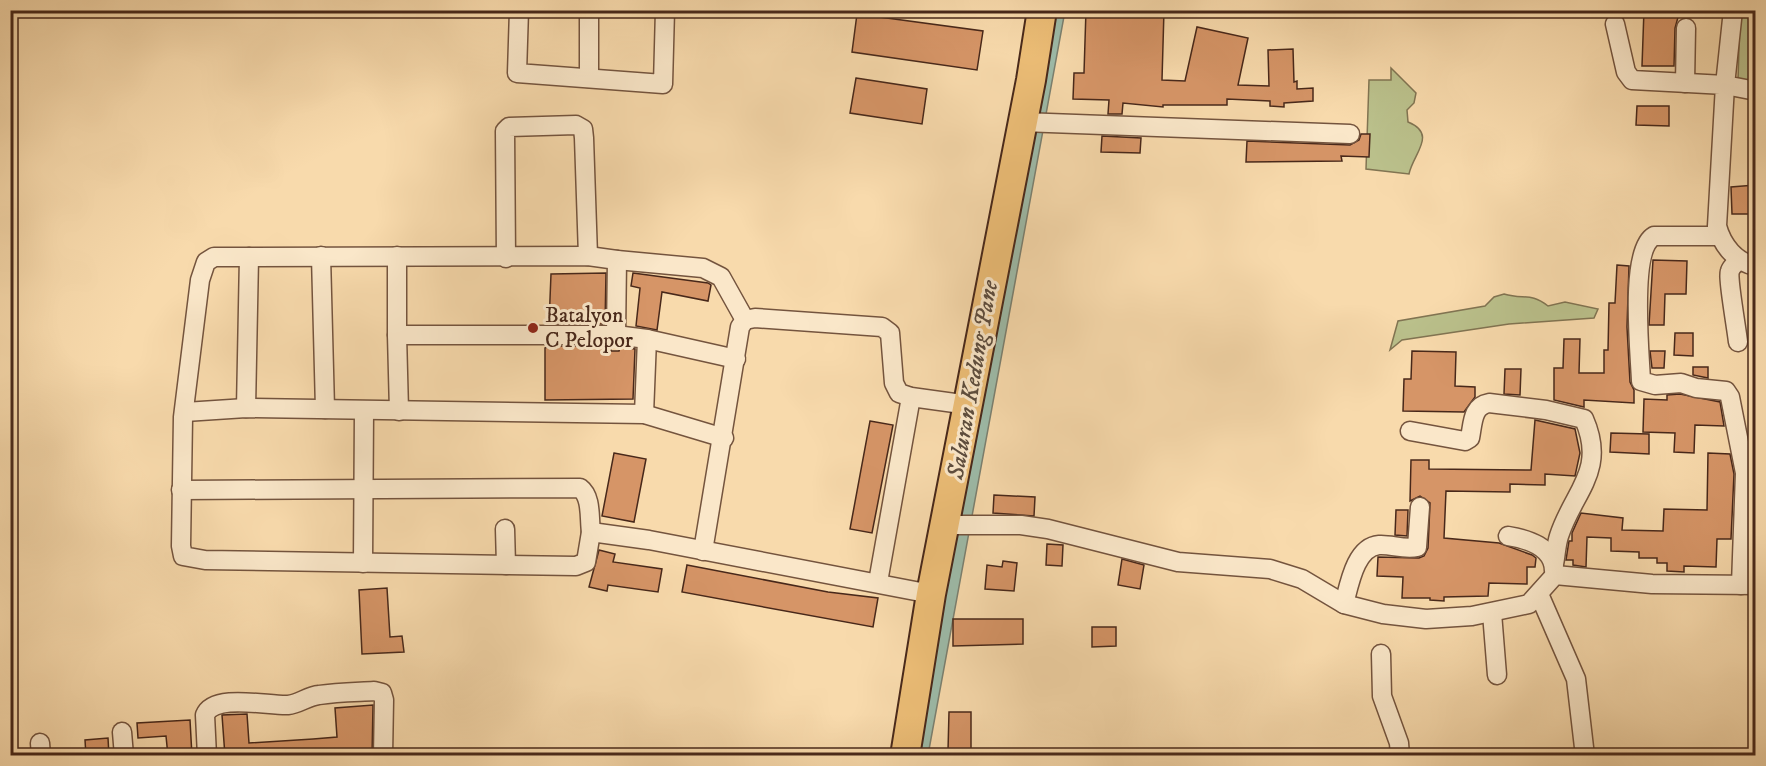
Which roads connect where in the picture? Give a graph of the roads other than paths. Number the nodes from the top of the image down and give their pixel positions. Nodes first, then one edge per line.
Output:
1 (519, 10) edge
2 (589, 10) edge
3 (665, 10) edge
4 (1042, 10) edge
5 (1733, 10) edge
6 (1615, 24) dead end
7 (1686, 28) dead end
8 (589, 78) junction
9 (1685, 82) junction
10 (1725, 85) junction
11 (1755, 91) edge
12 (1025, 122) junction
13 (1350, 134) dead end
14 (1720, 236) junction
15 (397, 255) junction
16 (321, 256) junction
17 (588, 256) junction
18 (249, 257) junction
19 (506, 258) junction
20 (617, 260) junction
21 (1747, 263) edge
22 (745, 321) junction
23 (397, 335) junction
24 (616, 335) junction
25 (647, 339) junction
26 (1738, 342) dead end
27 (736, 359) junction
28 (911, 397) junction
29 (969, 405) junction
30 (246, 408) junction
31 (325, 409) junction
32 (364, 411) junction
33 (399, 411) junction
34 (185, 412) junction
35 (644, 414) junction
36 (1410, 431) dead end
37 (724, 438) junction
38 (181, 490) junction
39 (364, 490) junction
40 (1420, 507) dead end
41 (950, 525) junction
42 (506, 529) dead end
43 (591, 532) junction
44 (1508, 536) dead end
45 (704, 551) junction
46 (363, 563) junction
47 (506, 565) junction
48 (1554, 569) junction
49 (878, 582) junction
50 (1748, 585) edge
51 (931, 594) junction
52 (1539, 594) junction
53 (1344, 604) junction
54 (1492, 613) junction
55 (1381, 654) dead end
56 (1497, 675) dead end
57 (122, 732) dead end
58 (124, 756) edge
59 (207, 756) edge
60 (383, 756) edge
61 (905, 756) edge
62 (1400, 756) edge
63 (1585, 756) edge

1 - 8 street
2 - 8 street
3 - 8 street
4 - 12 main road
5 - 10 street
6 - 9 street
7 - 9 street
9 - 10 street
10 - 11 street
10 - 14 street
12 - 13 street
12 - 29 main road
14 - 21 street
14 - 50 street
15 - 16 street
15 - 19 street
15 - 23 street
16 - 18 street
16 - 31 street
17 - 19 street
17 - 19 street
17 - 20 street
18 - 30 street
18 - 34 street
20 - 22 street
20 - 24 street
21 - 26 street
22 - 27 street
22 - 28 street
23 - 24 street
23 - 33 street
24 - 25 street
25 - 27 street
25 - 35 street
27 - 37 street
28 - 29 street
28 - 49 street
29 - 41 main road
30 - 31 street
30 - 34 street
31 - 32 street
32 - 33 street
32 - 39 street
33 - 35 street
34 - 38 street
35 - 37 street
36 - 48 street
37 - 45 street
38 - 39 street
38 - 46 street
39 - 43 street
39 - 46 street
40 - 53 street
41 - 51 main road
41 - 53 street
42 - 47 street
43 - 45 street
43 - 47 street
44 - 48 street
45 - 49 street
46 - 47 street
48 - 50 street
48 - 52 street
49 - 51 street
51 - 61 main road
52 - 54 street
52 - 63 street
53 - 54 street
54 - 56 street
55 - 62 street
57 - 58 street
59 - 60 street

